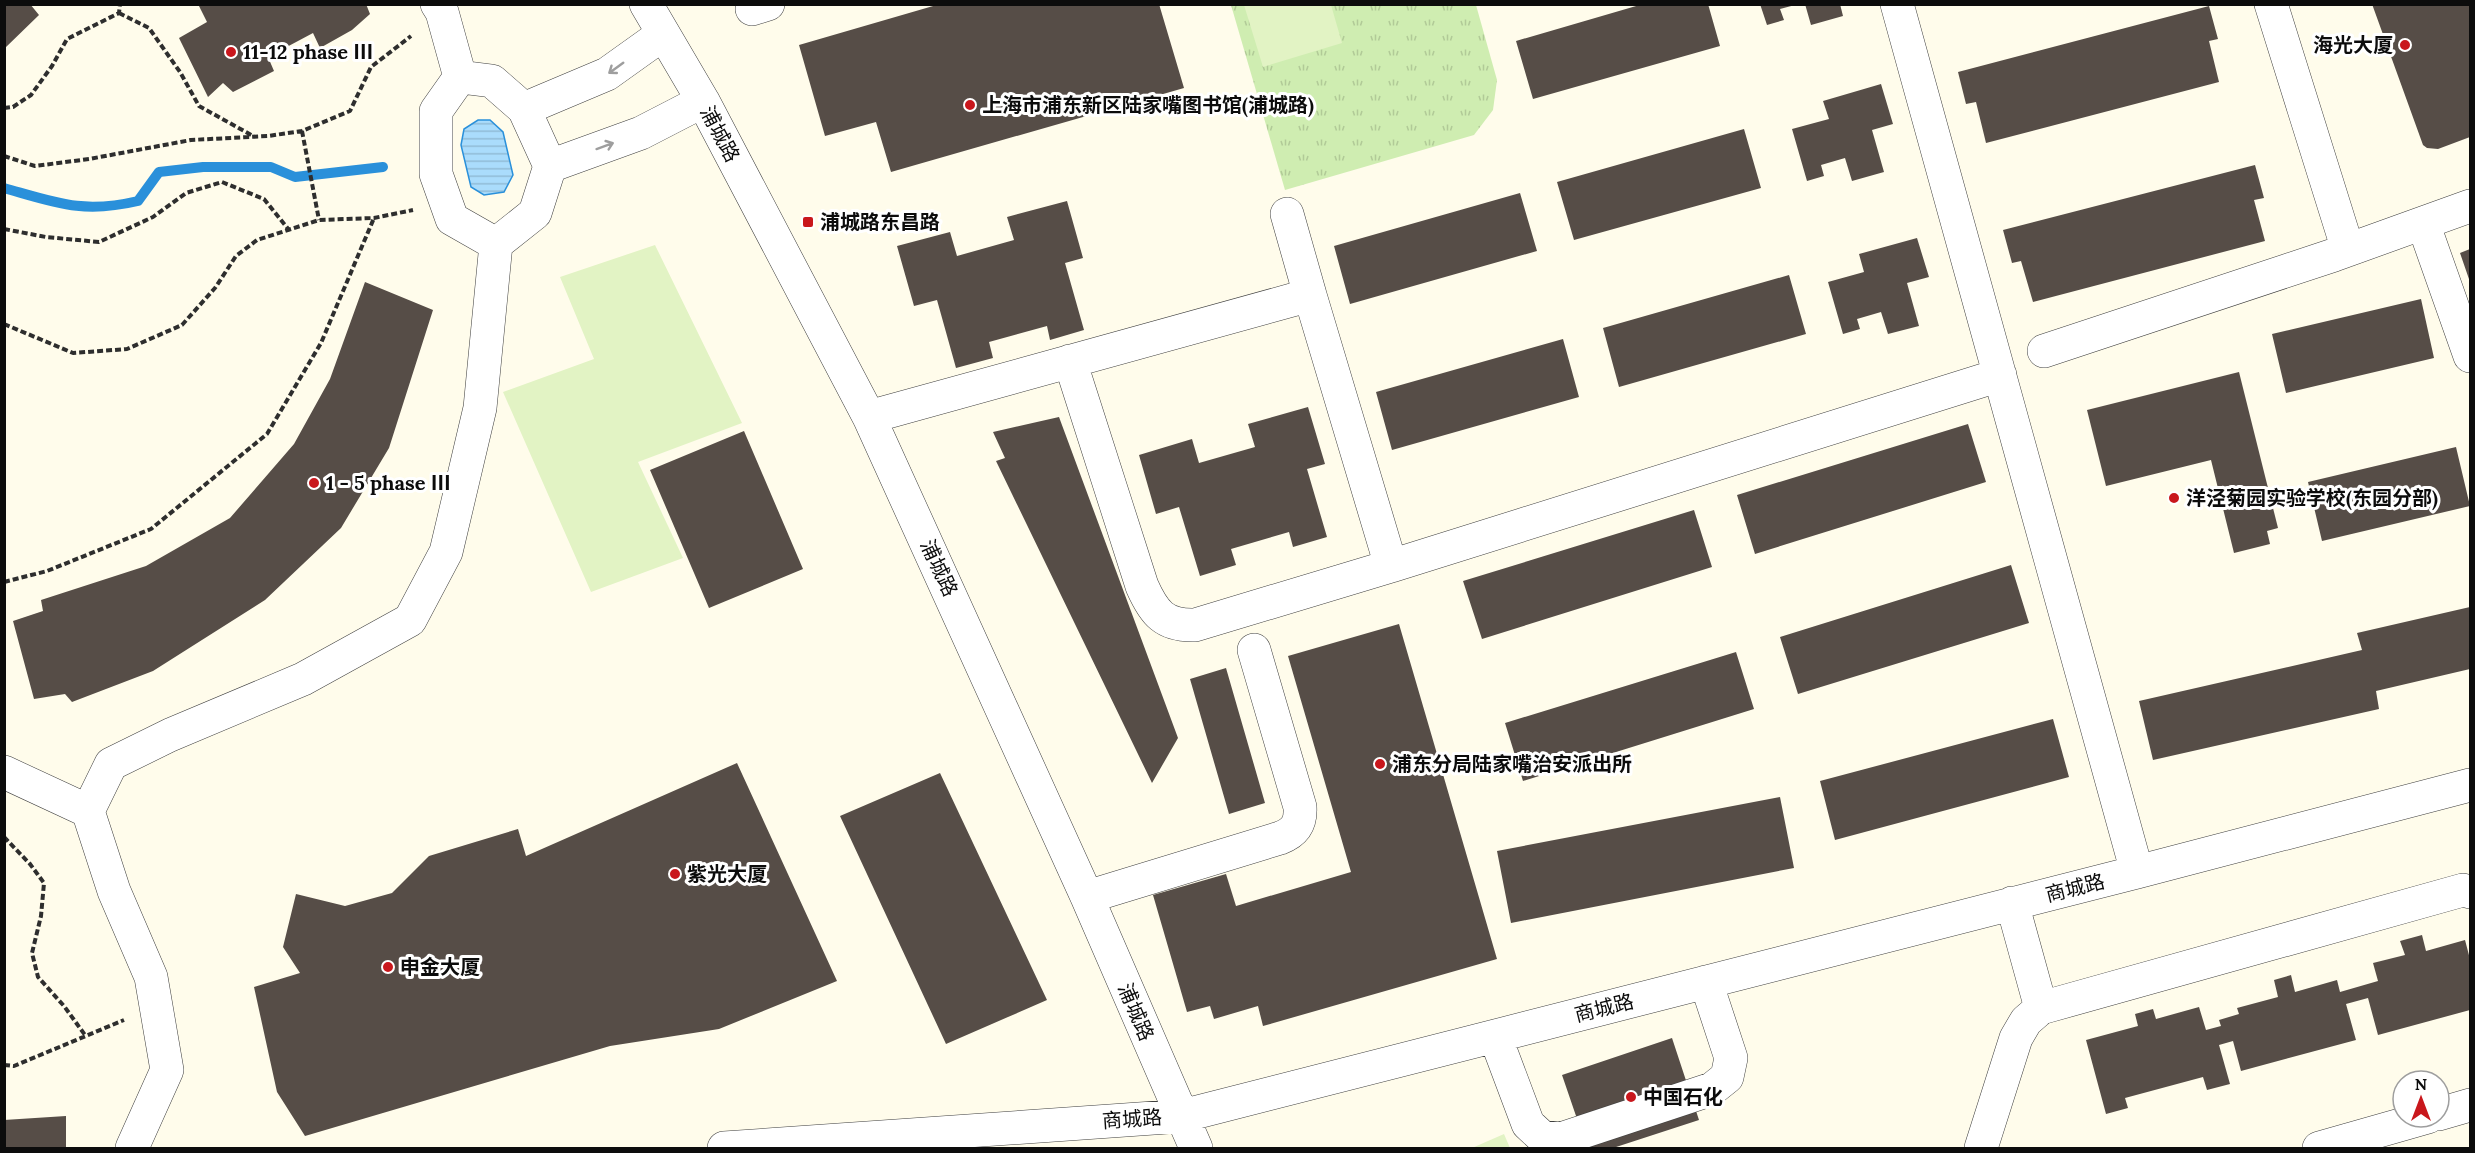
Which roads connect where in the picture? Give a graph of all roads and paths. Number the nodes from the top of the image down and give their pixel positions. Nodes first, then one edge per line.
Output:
1 (120, 4) edge
2 (646, 4) edge
3 (1897, 4) edge
4 (2271, 4) edge
5 (440, 7) edge
6 (119, 13) junction
7 (663, 34) junction
8 (460, 77) junction
9 (703, 101) junction
10 (4, 108) edge
11 (524, 109) junction
12 (302, 131) junction
13 (253, 136) junction
14 (4, 156) edge
15 (550, 166) junction
16 (446, 204) junction
17 (2470, 206) edge
18 (1287, 214) dead end
19 (374, 218) junction
20 (319, 220) junction
21 (2423, 223) junction
22 (4, 229) edge
23 (289, 230) junction
24 (496, 244) junction
25 (2348, 250) junction
26 (1310, 295) junction
27 (4, 324) edge
28 (2044, 351) dead end
29 (2470, 356) edge
30 (1070, 361) junction
31 (2000, 375) junction
32 (869, 417) junction
33 (1391, 566) junction
34 (4, 582) edge
35 (1254, 650) dead end
36 (4, 772) edge
37 (2470, 784) edge
38 (88, 811) junction
39 (4, 837) edge
40 (2137, 872) junction
41 (2470, 892) edge
42 (1087, 897) junction
43 (2012, 903) junction
44 (1706, 982) junction
45 (156, 1006) junction
46 (2041, 1008) junction
47 (85, 1035) junction
48 (1495, 1036) junction
49 (4, 1065) edge
50 (2470, 1105) edge
51 (2451, 1111) edge
52 (1182, 1116) junction
53 (2391, 1128) edge
54 (132, 1149) edge
55 (724, 1149) edge
56 (1196, 1149) edge
57 (1981, 1149) edge
58 (2319, 1149) edge

1 - 6 path
2 - 7 street, 浦城路
3 - 31 street
4 - 25 street
5 - 8 street
5 - 12 path
6 - 10 path
6 - 13 path
7 - 9 street, 浦城路
7 -> 11 street
8 - 11 street
8 - 16 street
15 -> 9 street
9 - 32 street, 浦城路
11 - 15 street
12 - 13 path
12 - 20 path
13 - 14 path
15 - 24 street
16 - 19 path
16 - 24 street
17 - 21 street
18 - 26 street
19 - 20 path
19 - 34 path
20 - 23 path
21 - 25 street
21 - 29 street
22 - 23 path
23 - 27 path
24 - 38 street
25 - 28 street
26 - 30 street
26 - 33 street
30 - 32 street
30 - 33 street
31 - 33 street
31 - 40 street
32 - 42 street, 浦城路
35 - 42 street
36 - 38 street
37 - 40 street, 商城路
38 - 45 street
39 - 47 path
40 - 43 street, 商城路
41 - 46 street
42 - 52 street, 浦城路
43 - 44 street, 商城路
43 - 46 street
44 - 48 street, 商城路
44 - 48 street
45 - 47 path
45 - 54 street
46 - 57 street
47 - 49 path
48 - 52 street, 商城路
50 - 51 street
52 - 55 street, 商城路
52 - 56 street, 浦城路
53 - 58 street

